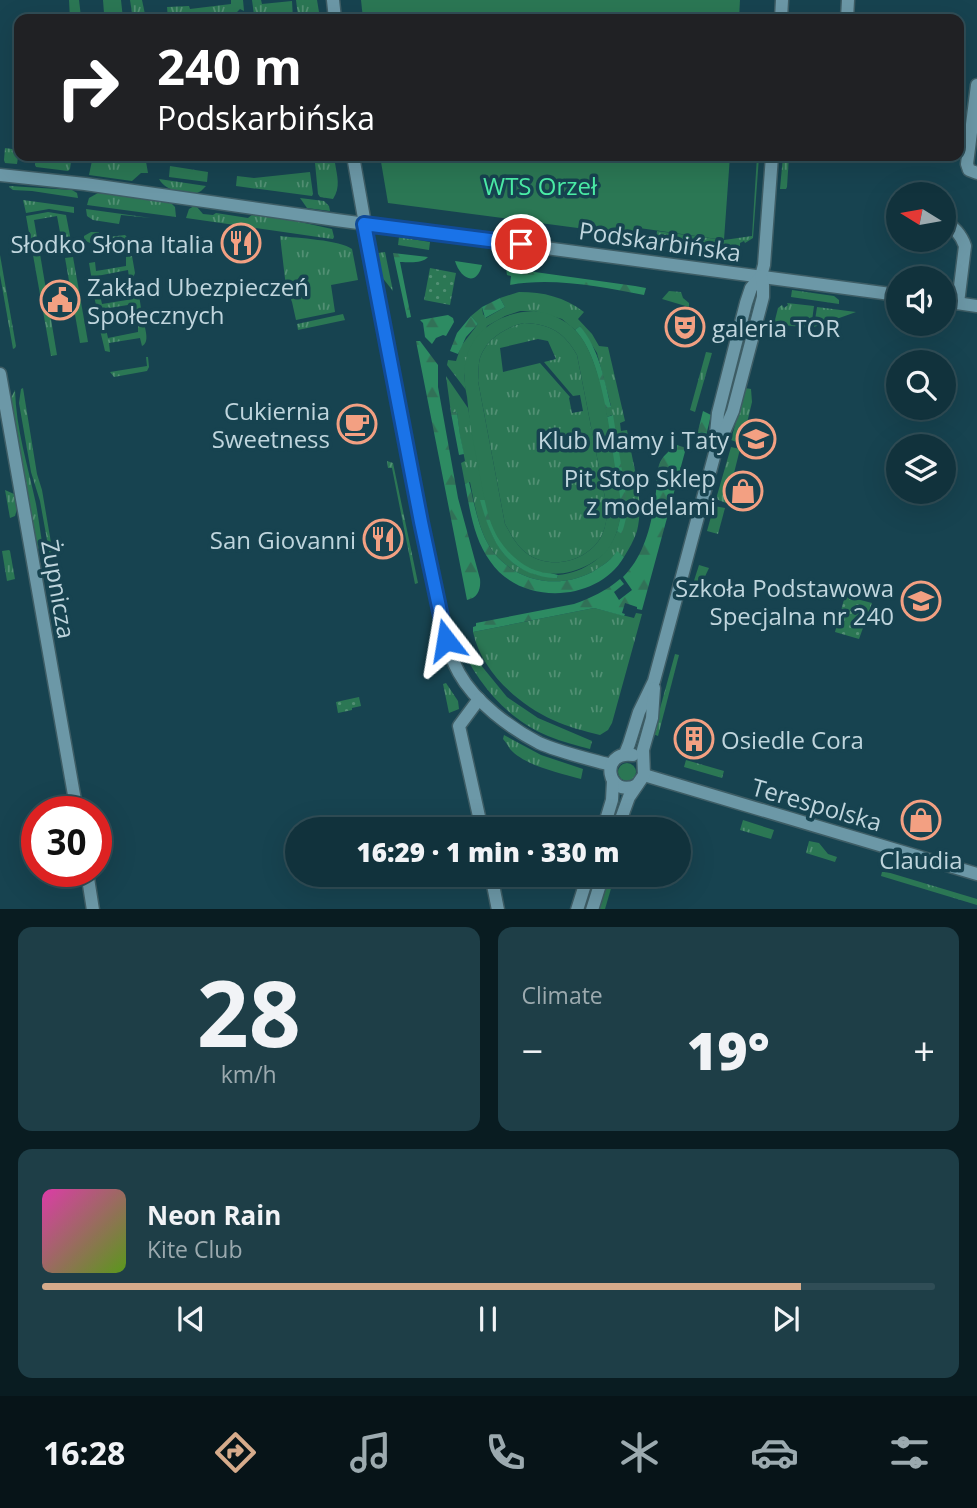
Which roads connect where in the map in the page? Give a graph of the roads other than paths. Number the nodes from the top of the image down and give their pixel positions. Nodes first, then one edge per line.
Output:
1 (977, 85) edge
2 (354, 161) edge
3 (772, 161) edge
4 (977, 173) edge
5 (0, 175) edge
6 (364, 224) junction
7 (956, 232) edge
8 (971, 249) edge
9 (761, 276) junction
10 (886, 293) edge
11 (958, 303) joint
12 (977, 306) edge
13 (0, 374) edge
14 (654, 681) junction
15 (479, 699) junction
16 (625, 754) junction
17 (611, 765) junction
18 (641, 775) junction
19 (613, 781) junction
20 (74, 796) edge
21 (479, 817) edge
22 (607, 817) edge
23 (622, 817) edge
24 (977, 874) edge
25 (89, 887) edge
26 (493, 887) edge
27 (585, 887) edge
28 (599, 887) edge
29 (93, 909) edge
30 (498, 909) edge
31 (577, 909) edge
32 (592, 909) edge

1 - 4 street
2 - 6 street
3 - 9 street
5 - 6 street, Podskarbińska
6 - 9 street, Podskarbińska
6 - 15 street
7 - 8 street
8 - 11 street
9 - 10 street, Podskarbińska
9 - 14 street
11 - 12 street
13 - 20 street, Żupnicza
14 - 16 street
14 - 18 street
15 - 17 street
15 - 21 street
16 - 17 street
16 - 18 street
17 - 19 street
18 - 19 street
18 - 23 street
18 - 24 street, Terespolska
19 - 22 street
25 - 29 street
26 - 30 street
27 - 31 street
28 - 32 street

